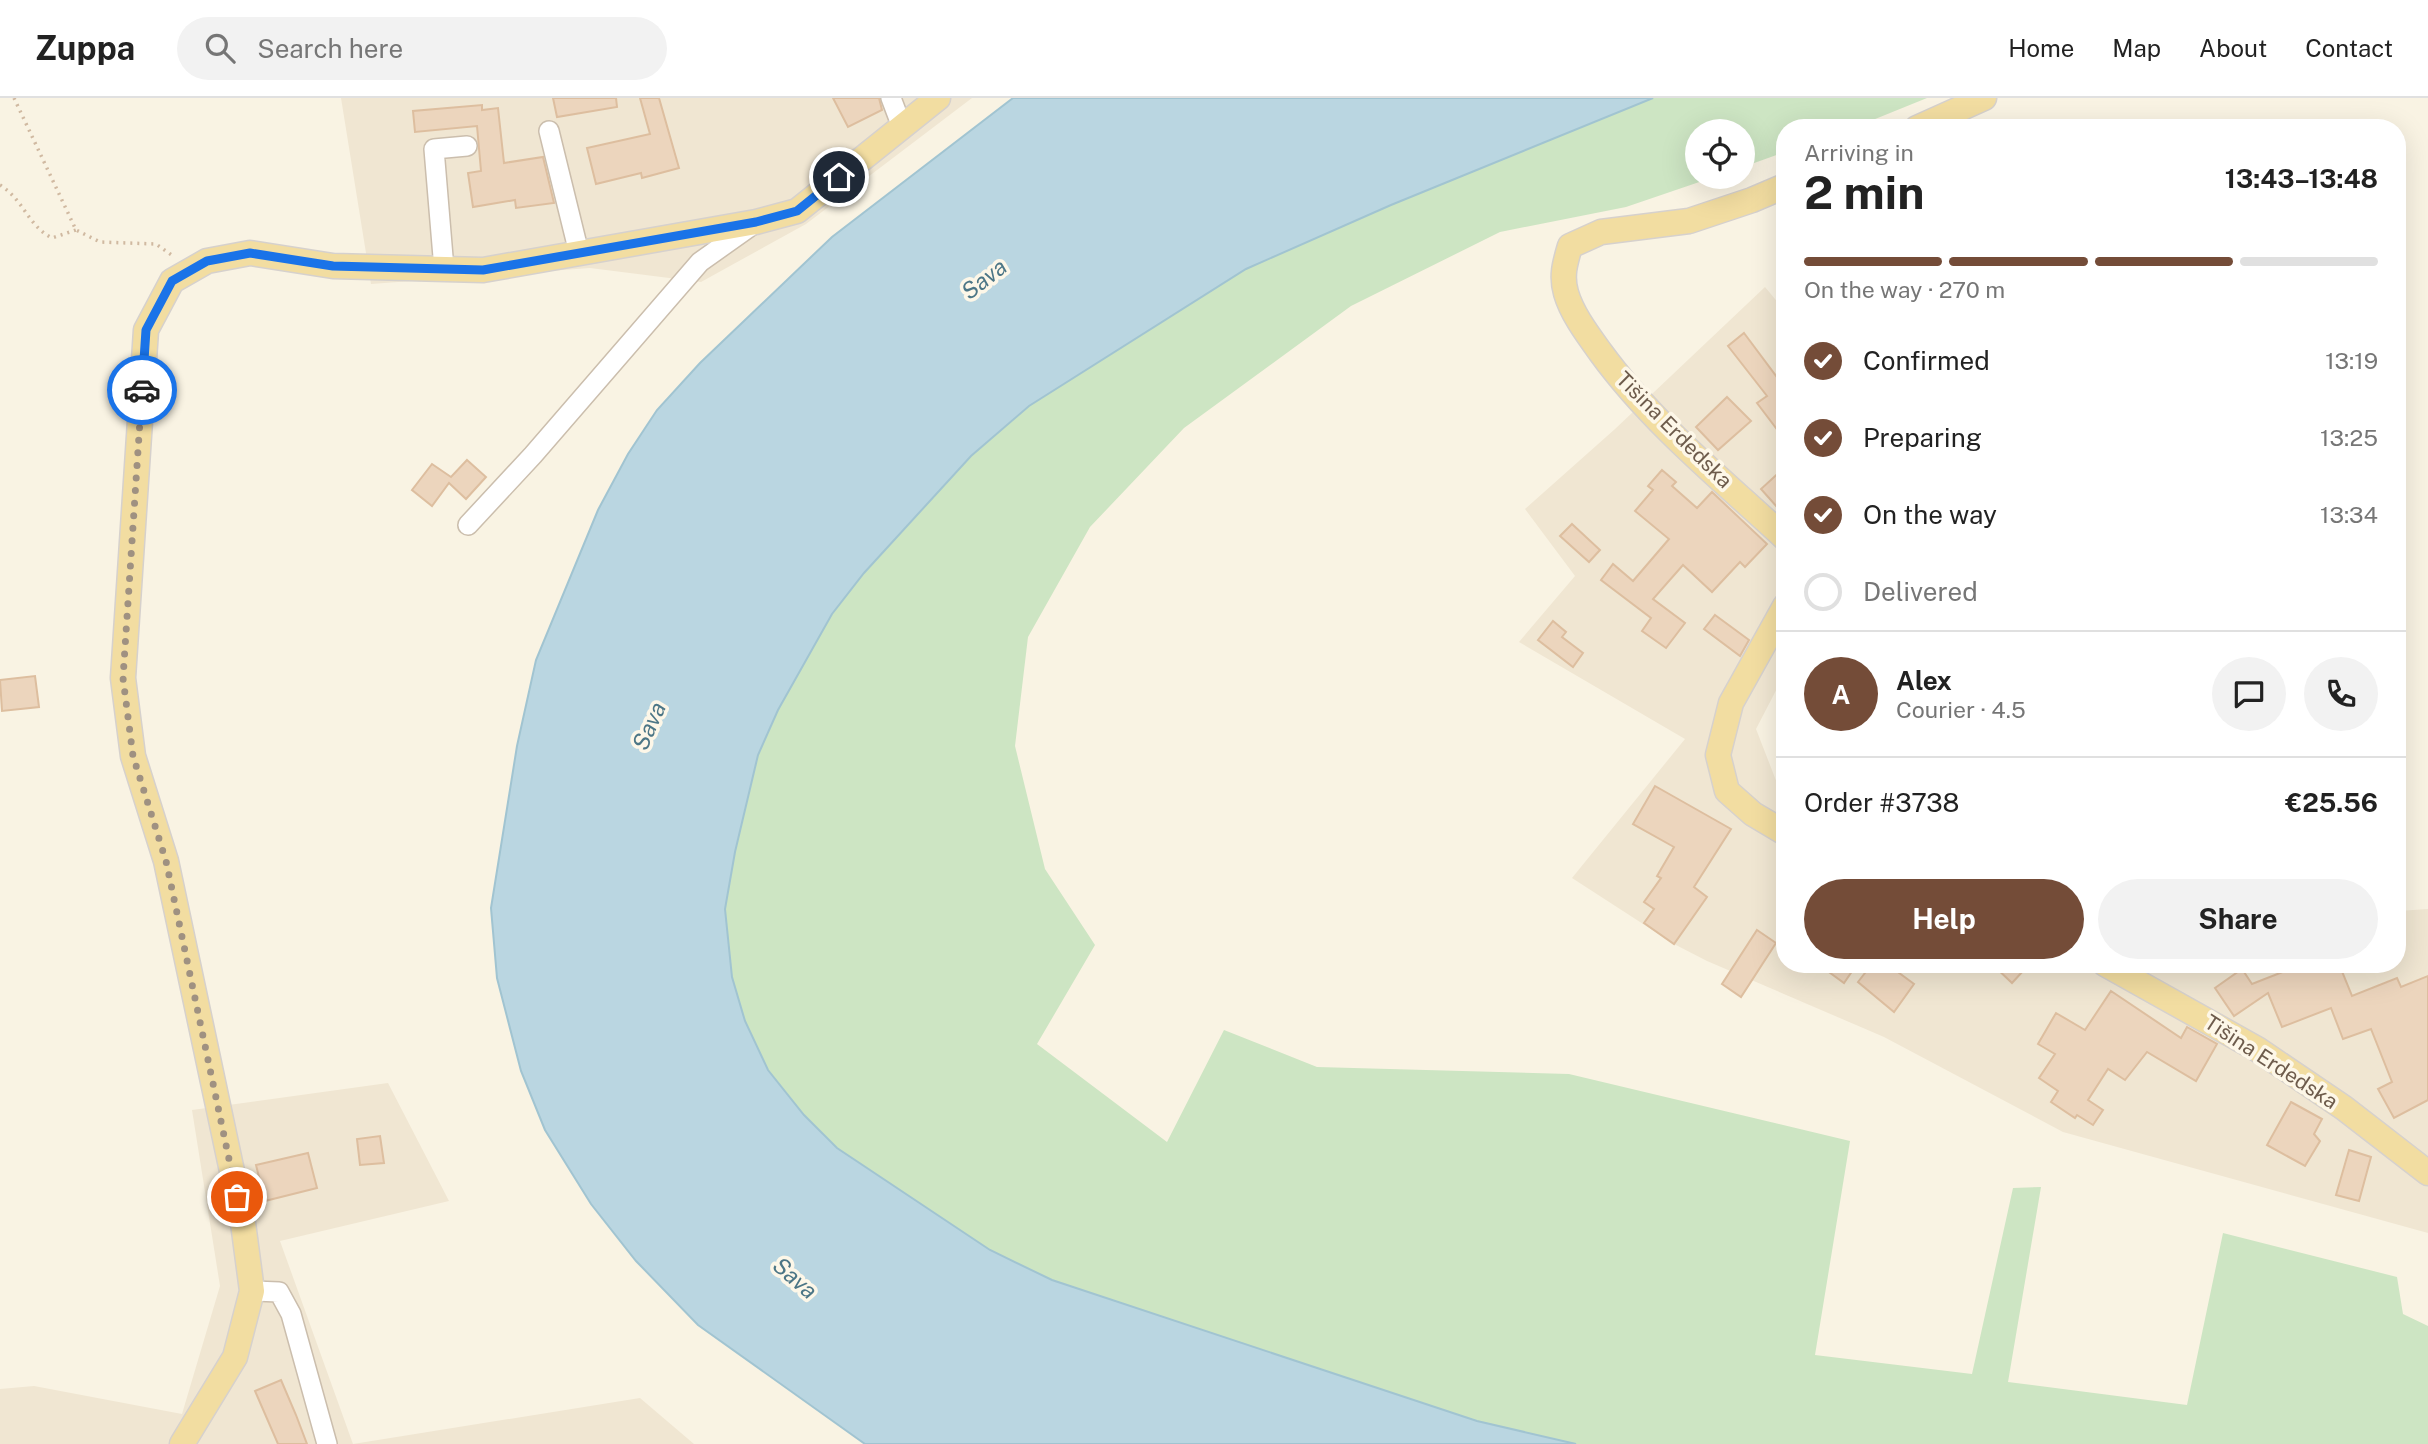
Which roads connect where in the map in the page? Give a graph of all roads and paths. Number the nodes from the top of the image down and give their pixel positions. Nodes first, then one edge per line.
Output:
1 (14, 98) edge
2 (891, 98) edge
3 (938, 98) edge
4 (1984, 98) edge
5 (1937, 119) edge
6 (902, 127) junction
7 (549, 131) dead end
8 (467, 146) dead end
9 (0, 185) edge
10 (1776, 190) edge
11 (756, 222) junction
12 (76, 230) junction
13 (579, 253) junction
14 (444, 269) junction
15 (191, 270) junction
16 (468, 526) dead end
17 (1776, 530) edge
18 (1776, 622) edge
19 (1776, 828) edge
20 (2121, 973) edge
21 (2428, 1173) edge
22 (252, 1291) junction
23 (183, 1444) edge
24 (327, 1444) edge

1 - 12 path
2 - 6 lane
3 - 6 main road
4 - 5 main road
6 - 11 main road
7 - 13 lane
8 - 14 lane
9 - 12 path
10 - 17 main road, Tišina Erdedska
11 - 13 main road
11 - 16 lane
12 - 15 path
13 - 14 main road
14 - 15 main road
15 - 22 main road
18 - 19 main road
20 - 21 main road, Tišina Erdedska
22 - 23 main road
22 - 24 lane

